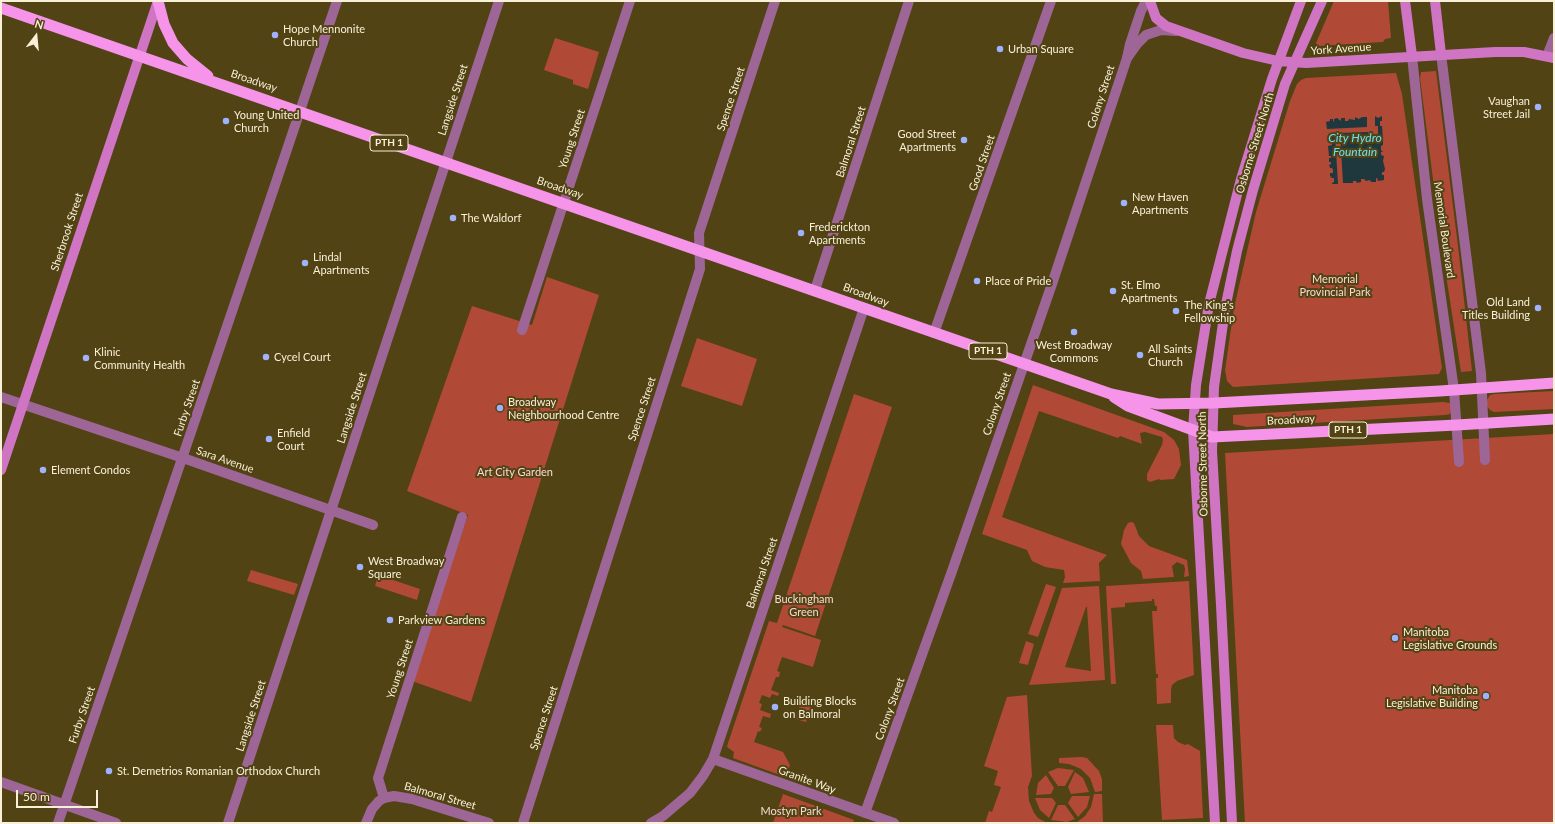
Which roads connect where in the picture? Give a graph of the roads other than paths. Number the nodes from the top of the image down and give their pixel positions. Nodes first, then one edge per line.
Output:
1 (158, 1) edge
2 (336, 1) edge
3 (499, 1) edge
4 (630, 1) edge
5 (775, 1) edge
6 (909, 1) edge
7 (1051, 1) edge
8 (1146, 1) edge
9 (1150, 1) edge
10 (1301, 1) edge
11 (1322, 1) edge
12 (1406, 1) edge
13 (1434, 1) edge
14 (1, 8) edge
15 (1178, 31) junction
16 (1554, 38) edge
17 (1441, 54) junction
18 (140, 55) junction
19 (1412, 56) junction
20 (1551, 57) edge
21 (1127, 58) junction
22 (1278, 61) junction
23 (1294, 63) junction
24 (215, 81) junction
25 (300, 111) junction
26 (445, 163) junction
27 (564, 203) junction
28 (699, 250) junction
29 (815, 290) junction
30 (864, 308) junction
31 (522, 330) dead end
32 (934, 333) junction
33 (1024, 364) junction
34 (1554, 383) edge
35 (1482, 388) junction
36 (1454, 390) junction
37 (1111, 394) junction
38 (1, 397) edge
39 (1214, 403) junction
40 (1194, 404) junction
41 (23, 405) junction
42 (1554, 419) edge
43 (1483, 423) junction
44 (1457, 425) junction
45 (1193, 430) junction
46 (1212, 437) junction
47 (183, 458) junction
48 (1485, 460) dead end
49 (1460, 462) dead end
50 (1, 470) edge
51 (331, 510) junction
52 (462, 517) dead end
53 (373, 525) dead end
54 (713, 759) junction
55 (1, 782) edge
56 (384, 798) junction
57 (65, 805) junction
58 (865, 813) junction
59 (58, 823) edge
60 (116, 823) edge
61 (228, 823) edge
62 (366, 823) edge
63 (489, 823) edge
64 (523, 823) edge
65 (650, 823) edge
66 (894, 823) edge
67 (1216, 823) edge
68 (1232, 823) edge

1 - 18 main road, Sherbrook Street
1 - 24 highway
2 - 25 street, Furby Street
3 - 26 street, Langside Street
4 - 27 street, Young Street
5 - 28 street, Spence Street
6 - 29 street, Balmoral Street
7 - 32 street, Good Street
8 - 21 street, Colony Street
9 - 15 main road, York Avenue
10 - 22 main road, Osborne Street North
11 - 23 main road, Osborne Street North
12 - 19 main road, Memorial Boulevard
13 - 17 main road, Memorial Boulevard
14 - 18 highway, Broadway / PTH 1
15 - 21 street
15 - 22 main road, York Avenue
16 - 20 street
17 - 19 main road, York Avenue
17 - 20 main road, York Avenue
17 - 35 street, Memorial Boulevard
18 - 24 highway, Broadway / PTH 1
18 - 41 main road, Sherbrook Street
19 - 23 main road, York Avenue
19 - 36 street, Memorial Boulevard
21 - 33 street, Colony Street
22 - 23 main road, York Avenue
22 - 40 main road, Osborne Street North
23 - 39 main road, Osborne Street North
24 - 25 highway, Broadway / PTH 1
25 - 26 highway, Broadway / PTH 1
25 - 47 street, Furby Street
26 - 27 highway, Broadway / PTH 1
26 - 51 street, Langside Street
27 - 28 highway, Broadway / PTH 1
27 - 31 street, Young Street
28 - 29 highway, Broadway / PTH 1
28 - 64 street, Spence Street
29 - 30 highway, Broadway / PTH 1
30 - 32 highway, Broadway / PTH 1
30 - 54 street, Balmoral Street
32 - 33 highway, Broadway / PTH 1
33 - 37 highway, Broadway / PTH 1
33 - 58 street, Colony Street
34 - 35 highway, Broadway / PTH 1
35 - 36 highway, Broadway / PTH 1
35 - 43 street, Memorial Boulevard
36 - 39 highway, Broadway / PTH 1
36 - 44 street, Memorial Boulevard
37 - 40 highway, Broadway / PTH 1
37 - 45 highway, Broadway / PTH 1
38 - 41 street, Sara Avenue
39 - 40 highway, Broadway / PTH 1
39 - 46 main road, Osborne Street North
40 - 45 main road, Osborne Street North
41 - 47 street, Sara Avenue
41 - 50 main road, Sherbrook Street
42 - 43 highway, Broadway / PTH 1
43 - 44 highway, Broadway / PTH 1
43 - 48 street, Memorial Boulevard
44 - 46 highway, Broadway / PTH 1
44 - 49 street, Memorial Boulevard
45 - 46 highway, Broadway / PTH 1
45 - 67 main road, Osborne Street North
46 - 68 main road, Osborne Street North
47 - 51 street, Sara Avenue
47 - 57 street, Furby Street
51 - 53 street, Sara Avenue
51 - 61 street, Langside Street
52 - 56 street, Young Street
54 - 58 street, Granite Way
54 - 65 street, Balmoral Street
55 - 57 street
56 - 62 street
56 - 63 street, Balmoral Street
57 - 59 street, Furby Street
57 - 60 street
58 - 66 street, Granite Way

